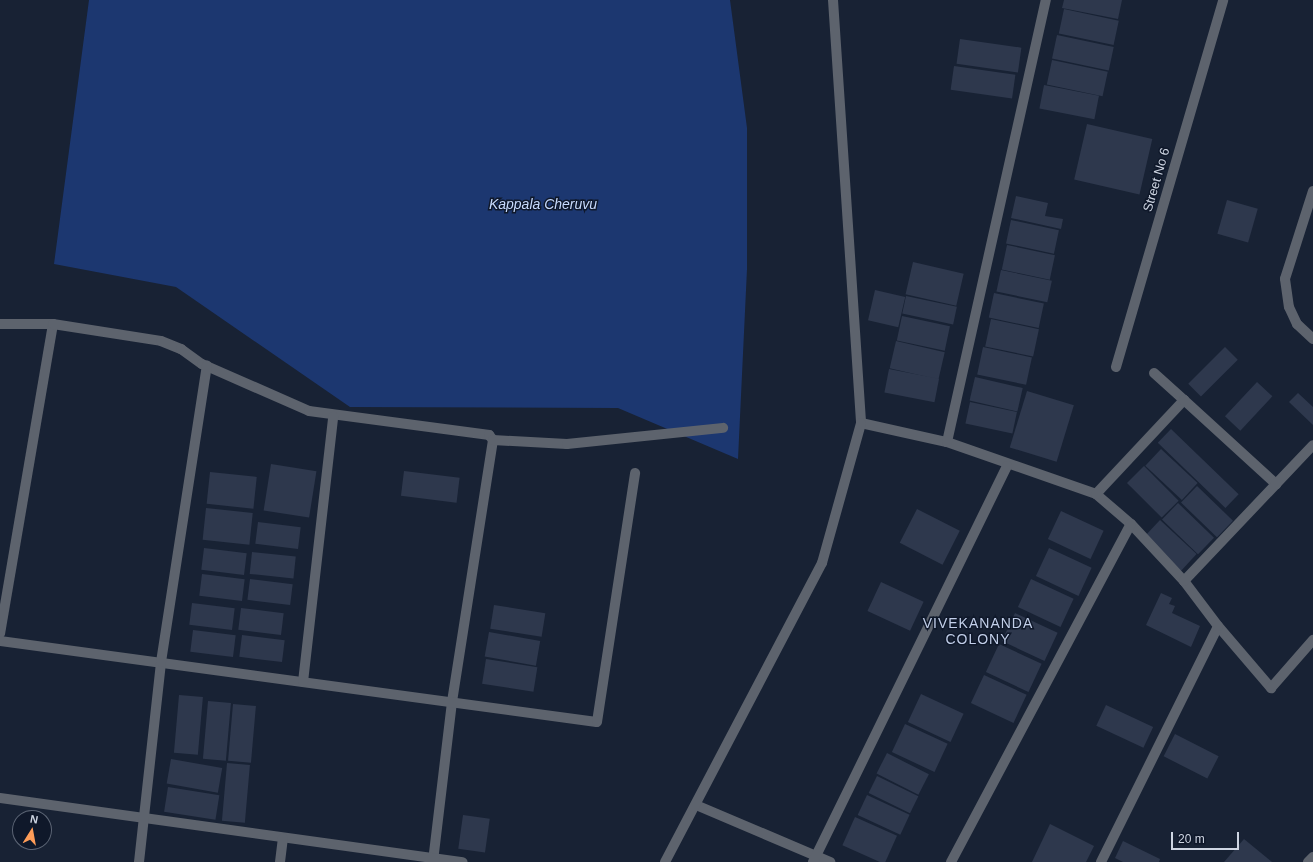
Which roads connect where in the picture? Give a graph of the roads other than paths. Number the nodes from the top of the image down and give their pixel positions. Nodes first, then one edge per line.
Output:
1 (833, 0) edge
2 (1046, 0) edge
3 (1223, 0) edge
4 (1313, 191) edge
5 (1310, 214) edge
6 (0, 324) edge
7 (53, 324) junction
8 (1313, 339) edge
9 (207, 366) junction
10 (1116, 367) dead end
11 (1154, 373) dead end
12 (1184, 400) junction
13 (333, 417) junction
14 (861, 423) junction
15 (723, 428) dead end
16 (493, 440) junction
17 (947, 442) junction
18 (1313, 445) edge
19 (1008, 466) junction
20 (636, 473) dead end
21 (1276, 484) junction
22 (1096, 494) junction
23 (1131, 524) junction
24 (1184, 581) junction
25 (1218, 626) junction
26 (0, 634) edge
27 (1313, 640) edge
28 (0, 641) edge
29 (161, 662) junction
30 (303, 682) junction
31 (452, 702) junction
32 (0, 798) edge
33 (696, 805) junction
34 (143, 819) junction
35 (283, 838) junction
36 (1313, 857) edge
37 (814, 859) edge
38 (433, 860) edge
39 (139, 862) edge
40 (280, 862) edge
41 (462, 862) edge
42 (665, 862) edge
43 (830, 862) edge
44 (951, 862) edge
45 (1101, 862) edge
46 (1308, 862) edge

1 - 14 street
2 - 17 street
3 - 10 street, Street No 6
4 - 5 street
5 - 8 street
6 - 7 street
7 - 9 street
7 - 26 street
9 - 13 street
9 - 29 street
11 - 12 street
12 - 21 street
12 - 22 street
13 - 16 street
13 - 30 street
14 - 17 street
14 - 33 street
15 - 16 street
16 - 31 street
17 - 19 street
18 - 21 street
19 - 22 street
19 - 37 street
20 - 31 street
21 - 24 street
22 - 23 street
23 - 24 street
23 - 44 street
24 - 25 street
25 - 27 street
25 - 45 street
28 - 29 street
29 - 30 street
29 - 34 street
30 - 31 street
31 - 38 street
32 - 34 street
33 - 37 street
33 - 42 street
34 - 35 street
34 - 39 street
35 - 38 street
35 - 40 street
36 - 46 street
37 - 43 street
38 - 41 street

